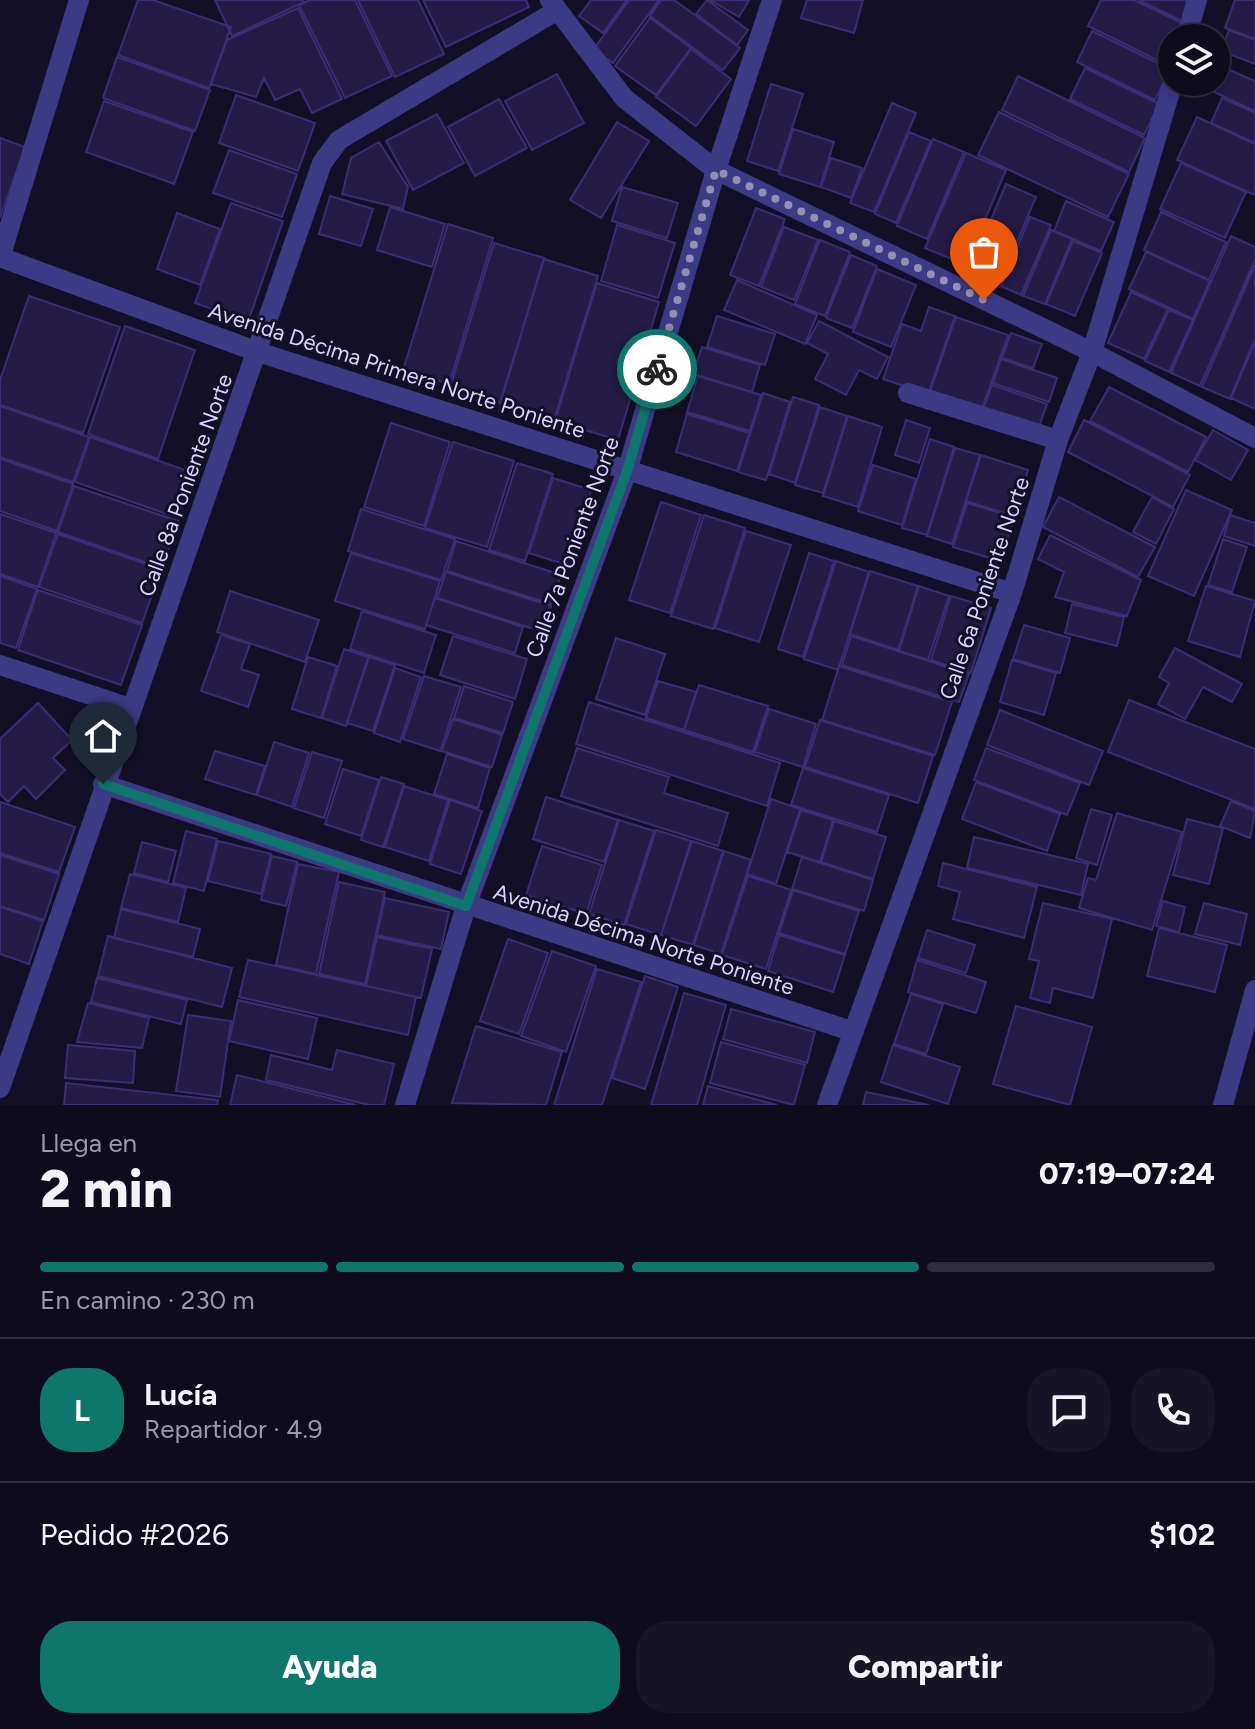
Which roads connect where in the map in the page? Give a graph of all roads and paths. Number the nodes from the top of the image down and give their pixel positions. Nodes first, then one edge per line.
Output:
1 (79, 0) edge
2 (772, 0) edge
3 (1197, 0) edge
4 (553, 5) edge
5 (1190, 24) edge
6 (1169, 96) edge
7 (716, 170) junction
8 (0, 257) edge
9 (258, 352) junction
10 (1092, 352) junction
11 (908, 393) dead end
12 (1255, 438) edge
13 (1058, 440) junction
14 (627, 471) junction
15 (1012, 593) junction
16 (0, 665) edge
17 (130, 708) junction
18 (103, 784) junction
19 (466, 906) junction
20 (1255, 990) edge
21 (851, 1031) junction
22 (0, 1088) edge
23 (405, 1105) edge
24 (827, 1105) edge
25 (1223, 1105) edge

1 - 8 street
2 - 7 street, Calle 7a Poniente Norte
3 - 5 street
4 - 7 street
4 - 9 street, Calle 8a Poniente Norte
6 - 10 street, Calle 6a Poniente Norte
7 - 10 street
7 - 14 street, Calle 7a Poniente Norte
8 - 9 street, Avenida Décima Primera Norte Poniente
9 - 14 street, Avenida Décima Primera Norte Poniente
9 - 17 street, Calle 8a Poniente Norte
10 - 12 street
10 - 13 street, Calle 6a Poniente Norte
11 - 13 street
13 - 15 street, Calle 6a Poniente Norte
14 - 15 street, Avenida Décima Primera Norte Poniente
14 - 19 street, Calle 7a Poniente Norte
15 - 21 street, Calle 6a Poniente Norte
16 - 17 street
17 - 18 street, Calle 8a Poniente Norte
18 - 19 street, Avenida Décima Norte Poniente
18 - 22 street, Calle 8a Poniente Norte
19 - 21 street, Avenida Décima Norte Poniente
19 - 23 street, Calle 7a Poniente Norte
20 - 25 street
21 - 24 street, Calle 6a Poniente Norte

